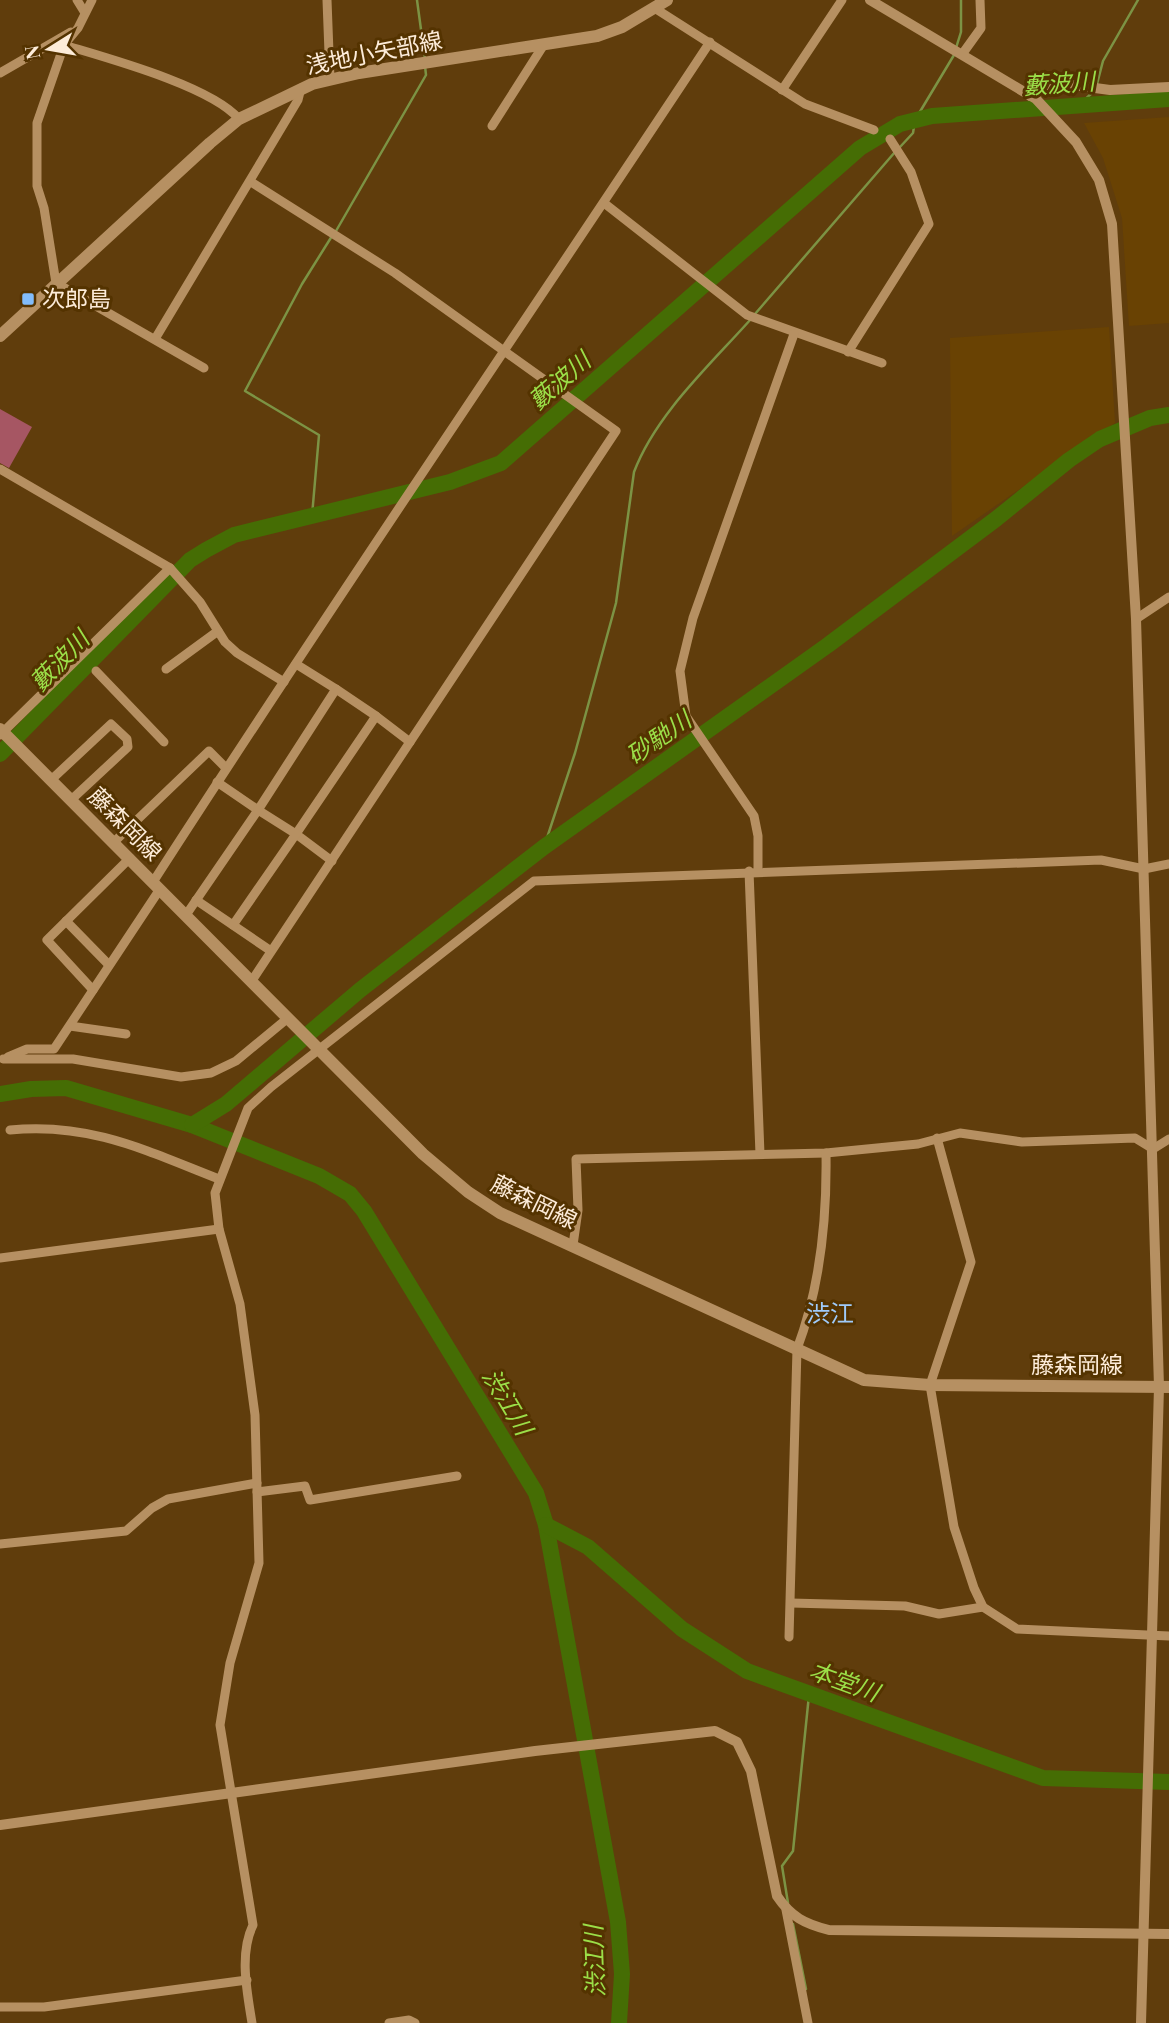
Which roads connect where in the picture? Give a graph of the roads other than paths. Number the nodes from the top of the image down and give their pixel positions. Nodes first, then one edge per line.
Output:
1 (77, 0) edge
2 (92, 0) edge
3 (327, 0) edge
4 (667, 0) edge
5 (842, 0) edge
6 (870, 0) edge
7 (980, 0) edge
8 (656, 9) junction
9 (85, 13) junction
10 (78, 28) junction
11 (710, 42) junction
12 (64, 45) junction
13 (543, 46) junction
14 (963, 53) junction
15 (0, 73) edge
16 (330, 79) junction
17 (1169, 87) edge
18 (301, 88) junction
19 (782, 90) junction
20 (1033, 97) junction
21 (239, 119) junction
22 (492, 126) dead end
23 (874, 130) dead end
24 (890, 139) dead end
25 (251, 181) junction
26 (604, 203) junction
27 (56, 284) junction
28 (794, 334) junction
29 (0, 336) edge
30 (155, 339) junction
31 (505, 352) junction
32 (848, 352) junction
33 (882, 363) dead end
34 (204, 368) dead end
35 (0, 469) edge
36 (170, 568) junction
37 (1169, 597) edge
38 (1136, 619) junction
39 (218, 631) junction
40 (296, 664) junction
41 (166, 668) dead end
42 (96, 671) dead end
43 (284, 682) junction
44 (336, 689) junction
45 (376, 716) junction
46 (1, 732) edge
47 (164, 742) dead end
48 (410, 742) junction
49 (226, 768) junction
50 (51, 780) junction
51 (217, 782) junction
52 (71, 800) junction
53 (258, 810) junction
54 (296, 834) junction
55 (114, 842) junction
56 (130, 858) junction
57 (332, 860) junction
58 (1169, 864) edge
59 (1144, 869) junction
60 (754, 871) junction
61 (156, 885) junction
62 (196, 900) junction
63 (186, 915) junction
64 (66, 921) junction
65 (233, 925) junction
66 (271, 951) junction
67 (109, 965) junction
68 (251, 982) junction
69 (93, 990) junction
70 (288, 1018) junction
71 (70, 1026) junction
72 (126, 1034) dead end
73 (321, 1050) junction
74 (10, 1130) dead end
75 (937, 1138) junction
76 (1169, 1139) edge
77 (1153, 1149) junction
78 (825, 1153) junction
79 (760, 1154) junction
80 (219, 1179) junction
81 (219, 1229) junction
82 (573, 1245) junction
83 (0, 1258) edge
84 (797, 1349) junction
85 (930, 1385) junction
86 (1164, 1387) edge
87 (457, 1476) dead end
88 (257, 1488) junction
89 (0, 1544) edge
90 (791, 1603) junction
91 (983, 1607) junction
92 (789, 1636) dead end
93 (1152, 1636) junction
94 (1169, 1636) edge
95 (233, 1793) junction
96 (0, 1825) edge
97 (786, 1910) junction
98 (1142, 1934) junction
99 (1169, 1934) edge
100 (247, 1980) junction
101 (0, 2007) edge
102 (252, 2023) edge
103 (389, 2023) edge
104 (415, 2023) edge
105 (808, 2023) edge
106 (1141, 2023) edge

1 - 9 street
2 - 9 street
3 - 16 street
4 - 8 main road, 浅地小矢部線
5 - 19 street
6 - 14 street
7 - 14 street
8 - 11 street
8 - 13 main road, 浅地小矢部線
9 - 10 street
10 - 12 street
10 - 15 street
11 - 19 street
11 - 26 street
12 - 21 street
12 - 27 street
13 - 16 main road, 浅地小矢部線
13 - 22 street
14 - 20 street
16 - 18 main road, 浅地小矢部線
17 - 20 street
18 - 21 main road, 浅地小矢部線
18 - 25 street
19 - 23 street
20 - 38 street
21 - 27 main road, 浅地小矢部線
24 - 32 street
25 - 30 street
25 - 31 street
26 - 28 street
26 - 31 street
27 - 29 main road, 浅地小矢部線
27 - 30 street
28 - 32 street
28 - 60 street
30 - 34 street
31 - 40 street
31 - 48 street
32 - 33 street
35 - 36 street
36 - 39 street
36 - 46 street
37 - 38 street
38 - 59 street
39 - 41 street
39 - 43 street
40 - 43 street
40 - 44 street
42 - 47 street
43 - 49 street
44 - 45 street
44 - 53 street
45 - 48 street
45 - 54 street
46 - 50 main road, 藤森岡線
48 - 57 street
49 - 51 street
49 - 55 street
50 - 52 main road, 藤森岡線
50 - 52 street
51 - 53 street
51 - 61 street
52 - 55 main road, 藤森岡線
53 - 54 street
53 - 62 street
54 - 57 street
54 - 65 street
55 - 56 main road, 藤森岡線
56 - 61 main road, 藤森岡線
56 - 64 street
57 - 66 street
58 - 59 street
59 - 60 street
59 - 77 street
60 - 73 street
60 - 79 street
61 - 63 main road, 藤森岡線
61 - 67 street
62 - 63 street
62 - 65 street
63 - 68 main road, 藤森岡線
64 - 67 street
64 - 69 street
65 - 66 street
66 - 68 street
67 - 69 street
68 - 70 main road, 藤森岡線
69 - 71 street
70 - 71 street
70 - 73 main road, 藤森岡線
71 - 72 street
73 - 80 street
73 - 82 main road, 藤森岡線
74 - 80 street
75 - 77 street
75 - 78 street
75 - 85 street
76 - 77 street
77 - 86 street
78 - 79 street
78 - 84 street
79 - 82 street
80 - 81 street
81 - 83 street
81 - 88 street
82 - 84 main road, 藤森岡線
84 - 85 main road, 藤森岡線
84 - 90 street
85 - 86 main road, 藤森岡線
85 - 91 street
86 - 93 street
87 - 88 street
88 - 89 street
88 - 95 street
90 - 91 street
90 - 92 street
91 - 93 street
93 - 94 street
93 - 98 street
95 - 96 street
95 - 97 street
95 - 100 street
97 - 98 street
97 - 105 street
98 - 99 street
98 - 106 street
100 - 101 street
100 - 102 street
103 - 104 street

